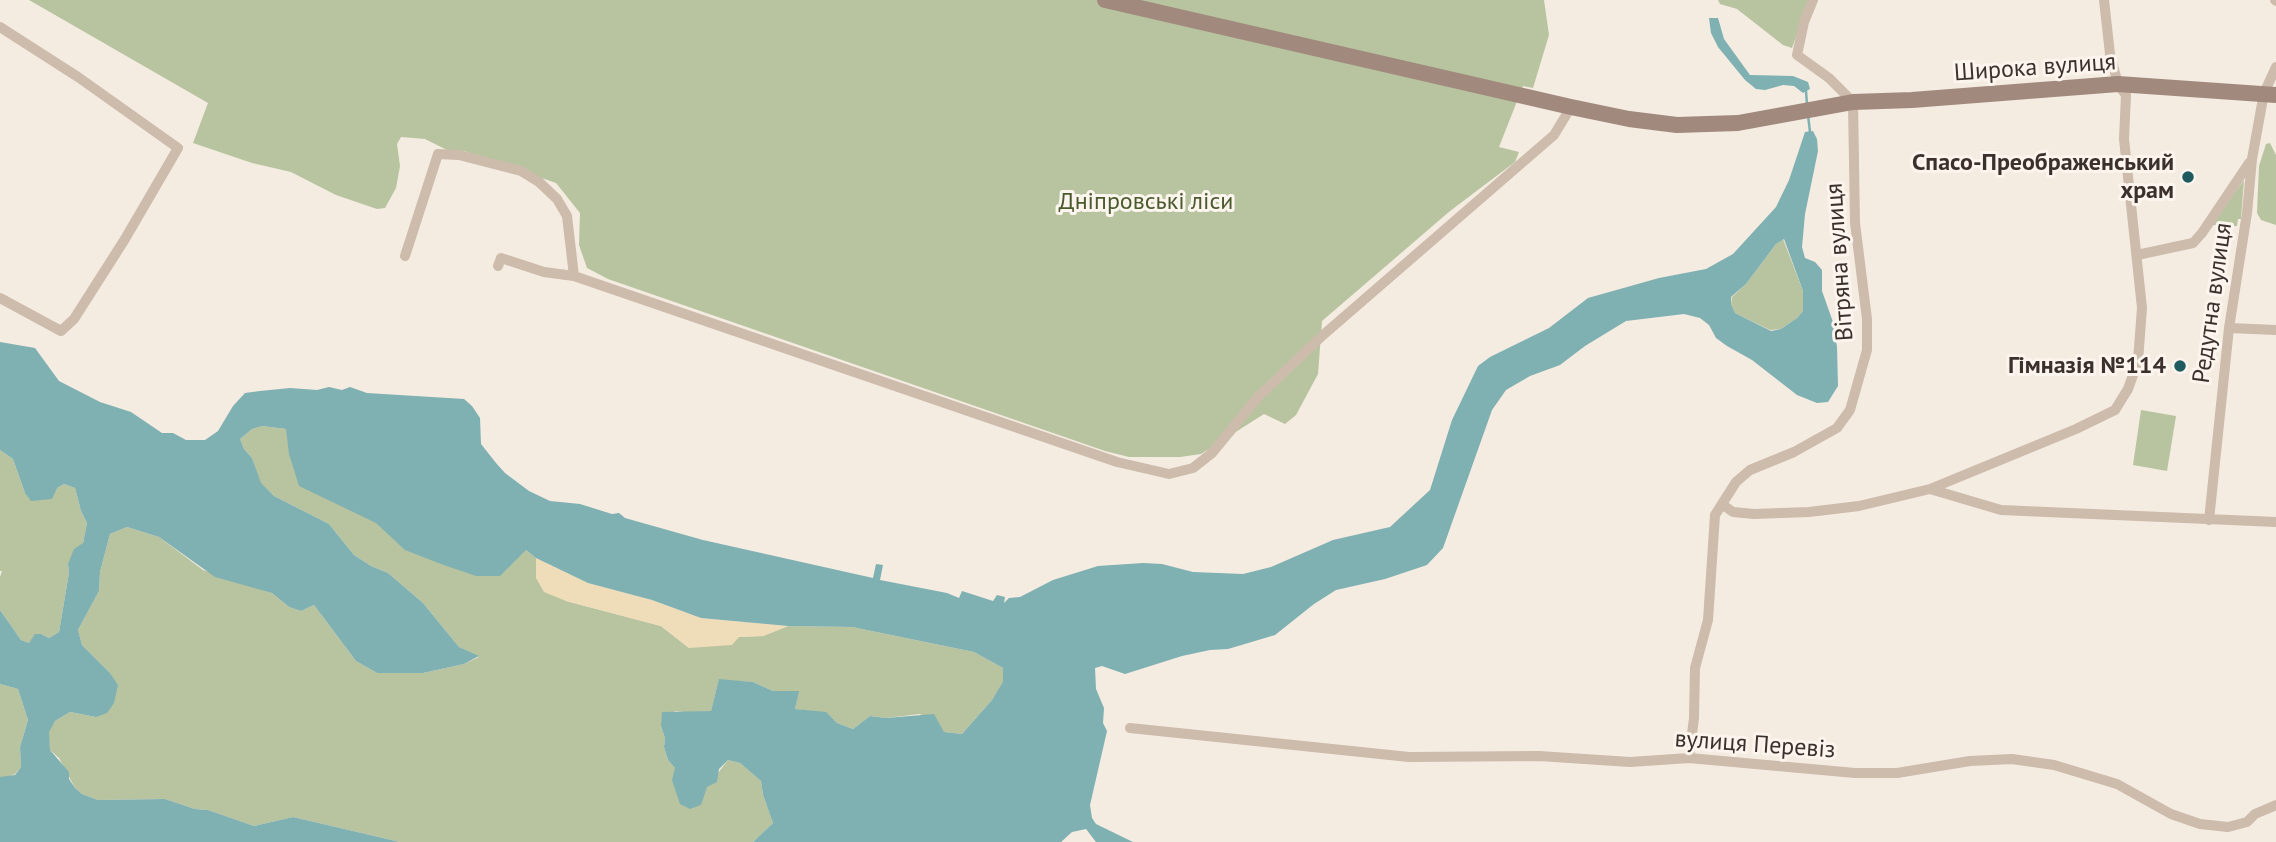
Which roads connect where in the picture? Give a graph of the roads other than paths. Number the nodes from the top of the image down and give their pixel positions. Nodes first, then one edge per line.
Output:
1 (1105, 0) edge
2 (1813, 0) edge
3 (2104, 0) edge
4 (0, 27) edge
5 (2276, 67) edge
6 (2118, 84) junction
7 (2270, 94) edge
8 (1853, 102) junction
9 (1571, 107) junction
10 (2252, 159) junction
11 (2137, 255) junction
12 (405, 256) dead end
13 (498, 266) dead end
14 (574, 276) junction
15 (0, 298) edge
16 (2229, 328) junction
17 (2276, 330) edge
18 (1930, 489) junction
19 (1723, 505) junction
20 (2209, 520) junction
21 (2276, 522) edge
22 (1129, 728) dead end
23 (1689, 758) junction
24 (2276, 805) edge

1 - 9 main road, Широка вулиця
2 - 8 street
3 - 6 street
4 - 15 street
5 - 7 street, Редутна вулиця
6 - 7 main road, Широка вулиця
6 - 8 main road, Широка вулиця
6 - 11 street
7 - 10 street, Редутна вулиця
8 - 9 main road, Широка вулиця
8 - 19 street, Вітряна вулиця
9 - 14 street
10 - 11 street
10 - 16 street, Редутна вулиця
11 - 18 street
12 - 14 street
13 - 14 street
16 - 17 street
16 - 20 street, Редутна вулиця
18 - 19 street
18 - 20 street
19 - 23 street, Вітряна вулиця
20 - 21 street
22 - 23 street, вулиця Перевіз
23 - 24 street, вулиця Перевіз

